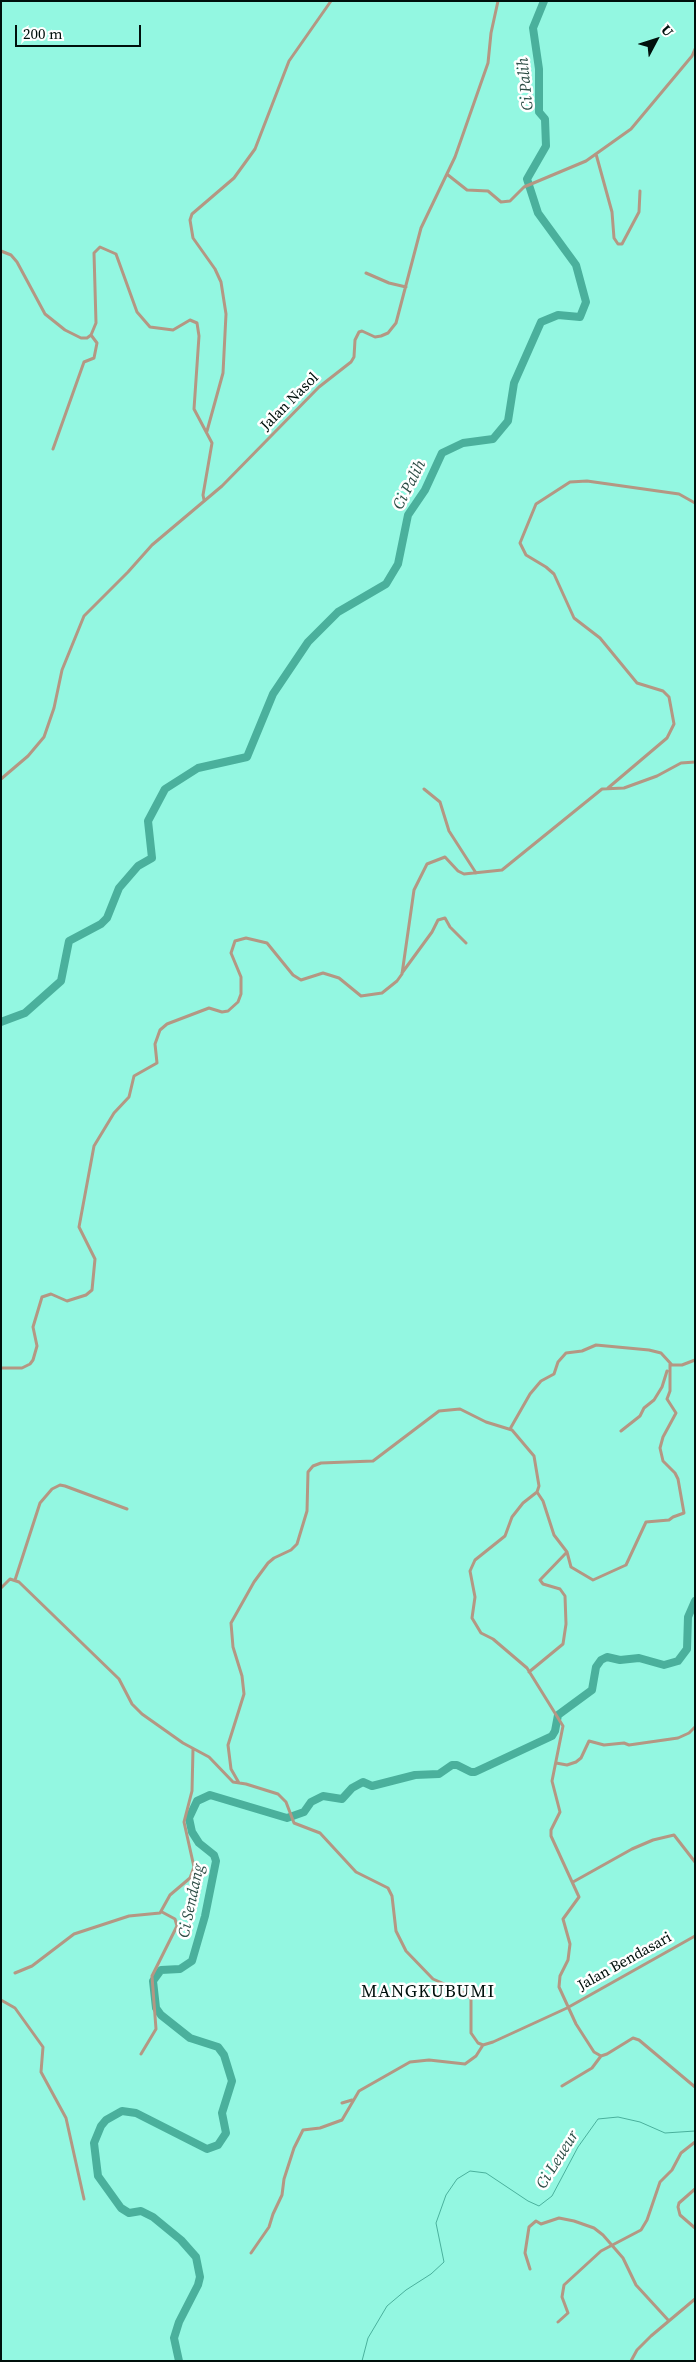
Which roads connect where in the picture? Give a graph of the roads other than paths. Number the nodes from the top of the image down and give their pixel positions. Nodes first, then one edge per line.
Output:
1 (331, 1) edge
2 (498, 1) edge
3 (695, 49) edge
4 (596, 154) junction
5 (448, 175) junction
6 (640, 191) dead end
7 (1, 251) edge
8 (366, 273) dead end
9 (406, 287) junction
10 (91, 335) junction
11 (207, 432) junction
12 (53, 449) dead end
13 (204, 500) junction
14 (695, 503) edge
15 (695, 762) edge
16 (1, 779) edge
17 (608, 788) junction
18 (424, 789) dead end
19 (476, 873) junction
20 (466, 943) dead end
21 (402, 974) junction
22 (695, 1360) edge
23 (670, 1364) junction
24 (1, 1368) edge
25 (510, 1429) junction
26 (621, 1431) dead end
27 (537, 1492) junction
28 (127, 1509) dead end
29 (567, 1552) junction
30 (15, 1580) junction
31 (1, 1588) edge
32 (529, 1672) junction
33 (693, 1729) edge
34 (695, 1734) edge
35 (193, 1748) junction
36 (556, 1763) junction
37 (239, 1783) junction
38 (695, 1862) edge
39 (573, 1882) junction
40 (162, 1912) junction
41 (695, 1936) edge
42 (15, 1973) dead end
43 (1, 2000) edge
44 (567, 2008) junction
45 (483, 2045) junction
46 (141, 2054) dead end
47 (601, 2056) junction
48 (562, 2086) dead end
49 (695, 2087) edge
50 (353, 2100) junction
51 (342, 2103) dead end
52 (695, 2142) edge
53 (695, 2189) edge
54 (84, 2199) dead end
55 (695, 2228) edge
56 (612, 2246) junction
57 (251, 2254) dead end
58 (530, 2269) dead end
59 (695, 2299) edge
60 (670, 2321) junction
61 (558, 2322) dead end
62 (631, 2361) edge

1 - 11 street
2 - 5 street, Jalan Nasol
3 - 4 street
4 - 5 street
4 - 6 street
5 - 9 street, Jalan Nasol
7 - 10 street
8 - 9 street
9 - 13 street, Jalan Nasol
10 - 11 street
10 - 12 street
11 - 13 street
13 - 16 street, Jalan Nasol
14 - 17 street
15 - 17 street
17 - 19 street
18 - 19 street
19 - 21 street
20 - 21 street
21 - 24 street
22 - 23 street
23 - 25 street
23 - 26 street
23 - 29 street
25 - 27 street
25 - 37 street
27 - 29 street
27 - 32 street
28 - 30 street
29 - 32 street
30 - 31 street
30 - 35 street
32 - 36 street
33 - 34 street
33 - 36 street
35 - 37 street
35 - 40 street
36 - 39 street
37 - 45 street
38 - 39 street
39 - 44 street
40 - 42 street
40 - 46 street
41 - 44 street, Jalan Bendasari
43 - 54 street
44 - 45 street, Jalan Bendasari
44 - 47 street
45 - 50 street
47 - 48 street
47 - 49 street
50 - 51 street
50 - 57 street
52 - 56 street
53 - 55 street
56 - 58 street
56 - 60 street
56 - 61 street
59 - 60 street
60 - 62 street

